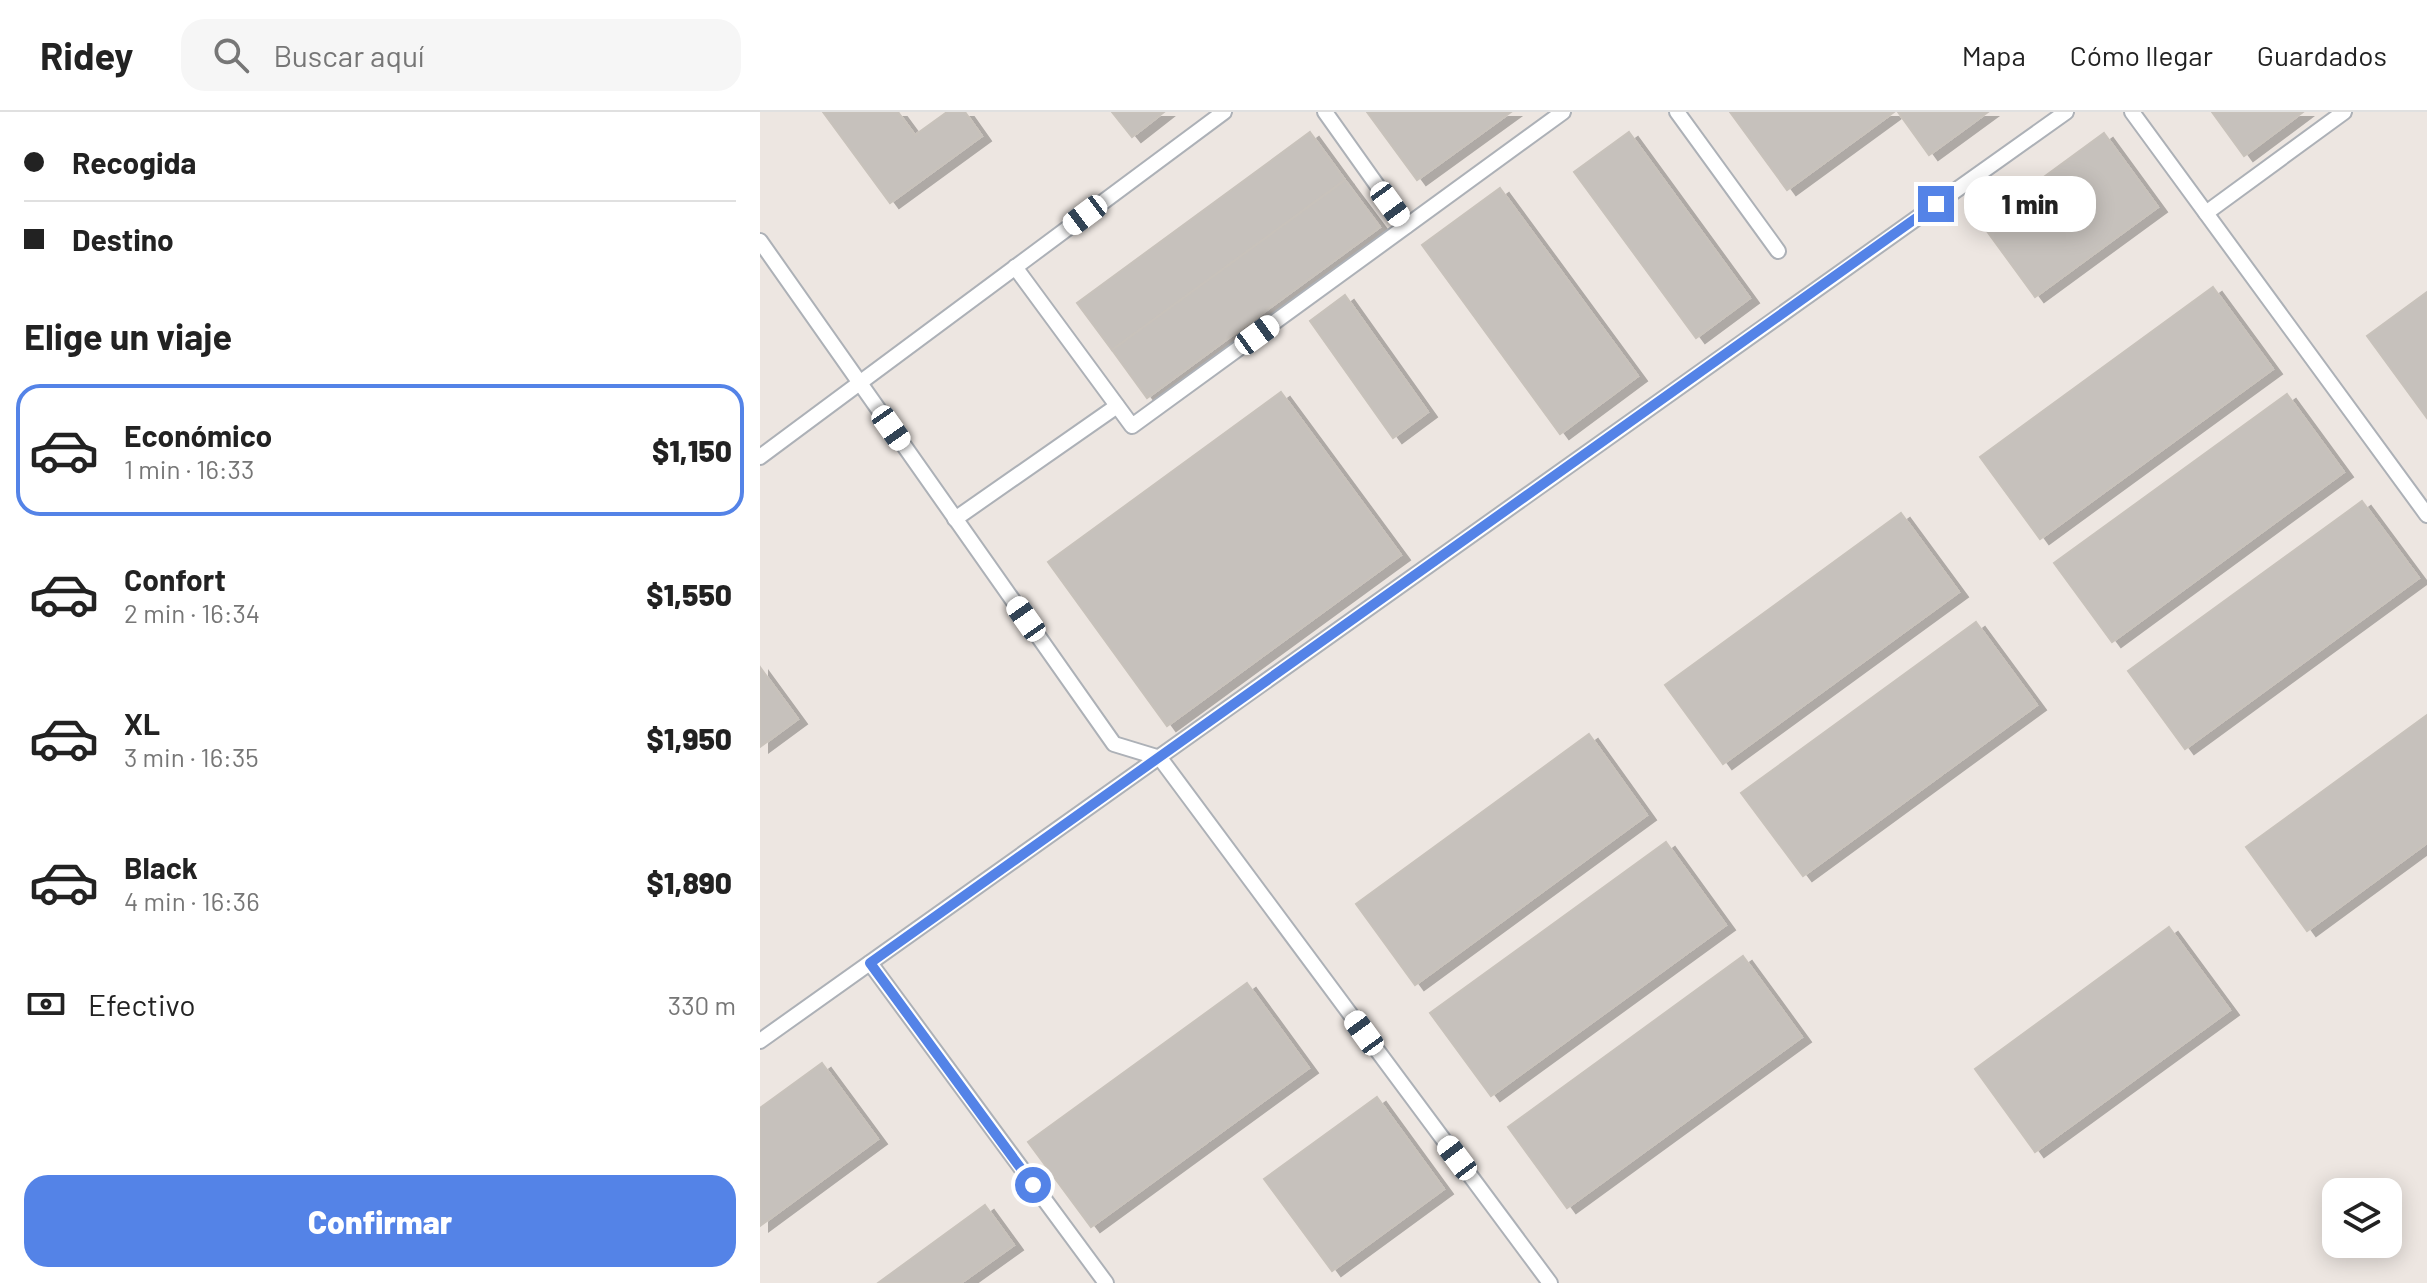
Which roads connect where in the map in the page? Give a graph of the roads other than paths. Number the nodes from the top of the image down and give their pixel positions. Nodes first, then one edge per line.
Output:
1 (1224, 112) edge
2 (1325, 112) edge
3 (1563, 112) edge
4 (1677, 112) edge
5 (2066, 112) edge
6 (2132, 112) edge
7 (2344, 112) edge
8 (2206, 213) junction
9 (1406, 226) junction
10 (760, 241) edge
11 (1778, 251) dead end
12 (1015, 267) junction
13 (860, 383) junction
14 (1117, 406) junction
15 (760, 457) edge
16 (2427, 515) edge
17 (955, 519) junction
18 (1160, 758) junction
19 (870, 963) junction
20 (760, 1041) edge
21 (1106, 1283) edge
22 (1550, 1283) edge

1 - 12 lane
2 - 9 lane
3 - 9 lane
4 - 11 lane
5 - 18 lane
6 - 8 lane
7 - 8 lane
8 - 16 lane
9 - 14 lane
10 - 13 lane
12 - 13 lane
12 - 14 lane
13 - 15 lane
13 - 17 lane
14 - 17 lane
17 - 18 lane
18 - 19 lane
18 - 22 lane
19 - 20 lane
19 - 21 lane

